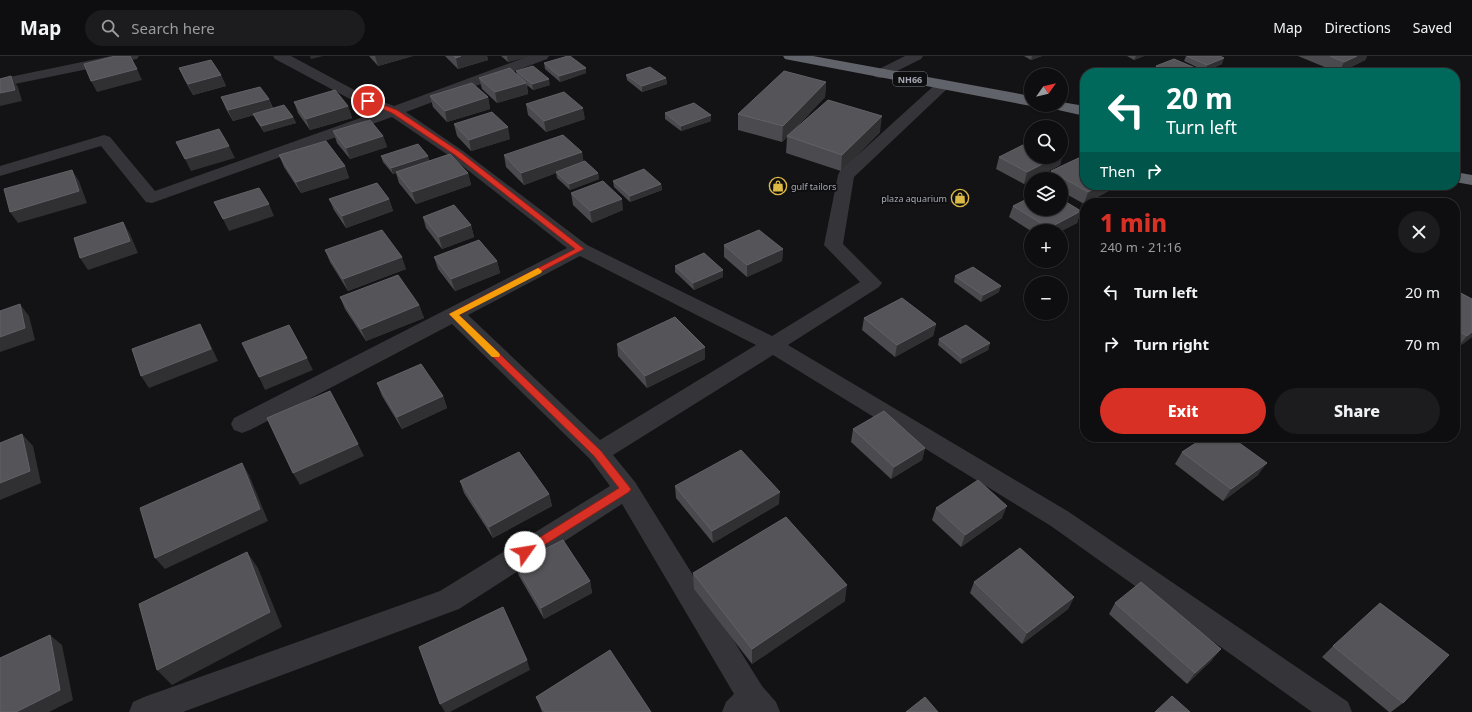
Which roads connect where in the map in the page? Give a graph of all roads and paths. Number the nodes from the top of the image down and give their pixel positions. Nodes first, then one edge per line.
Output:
1 (132, 56) edge
2 (280, 56) edge
3 (542, 56) edge
4 (790, 56) edge
5 (916, 56) edge
6 (880, 74) junction
7 (0, 83) edge
8 (943, 85) junction
9 (1024, 100) edge
10 (1068, 108) edge
11 (1080, 110) edge
12 (394, 111) junction
13 (0, 172) edge
14 (1460, 178) edge
15 (1472, 180) edge
16 (580, 249) junction
17 (454, 314) junction
18 (773, 345) junction
19 (242, 424) dead end
20 (598, 453) junction
21 (626, 489) junction
22 (751, 707) edge
23 (144, 712) edge
24 (1337, 712) edge

1 - 7 street
2 - 12 street
3 - 12 street
4 - 6 highway, NH66
5 - 6 street
6 - 8 highway, NH66
8 - 9 highway, NH66
8 - 18 street
10 - 11 highway
12 - 13 street
12 - 16 street
14 - 15 highway
16 - 17 street
16 - 18 street
17 - 19 street
17 - 20 street
18 - 20 street
18 - 24 street
20 - 21 street
21 - 22 street
21 - 23 street

